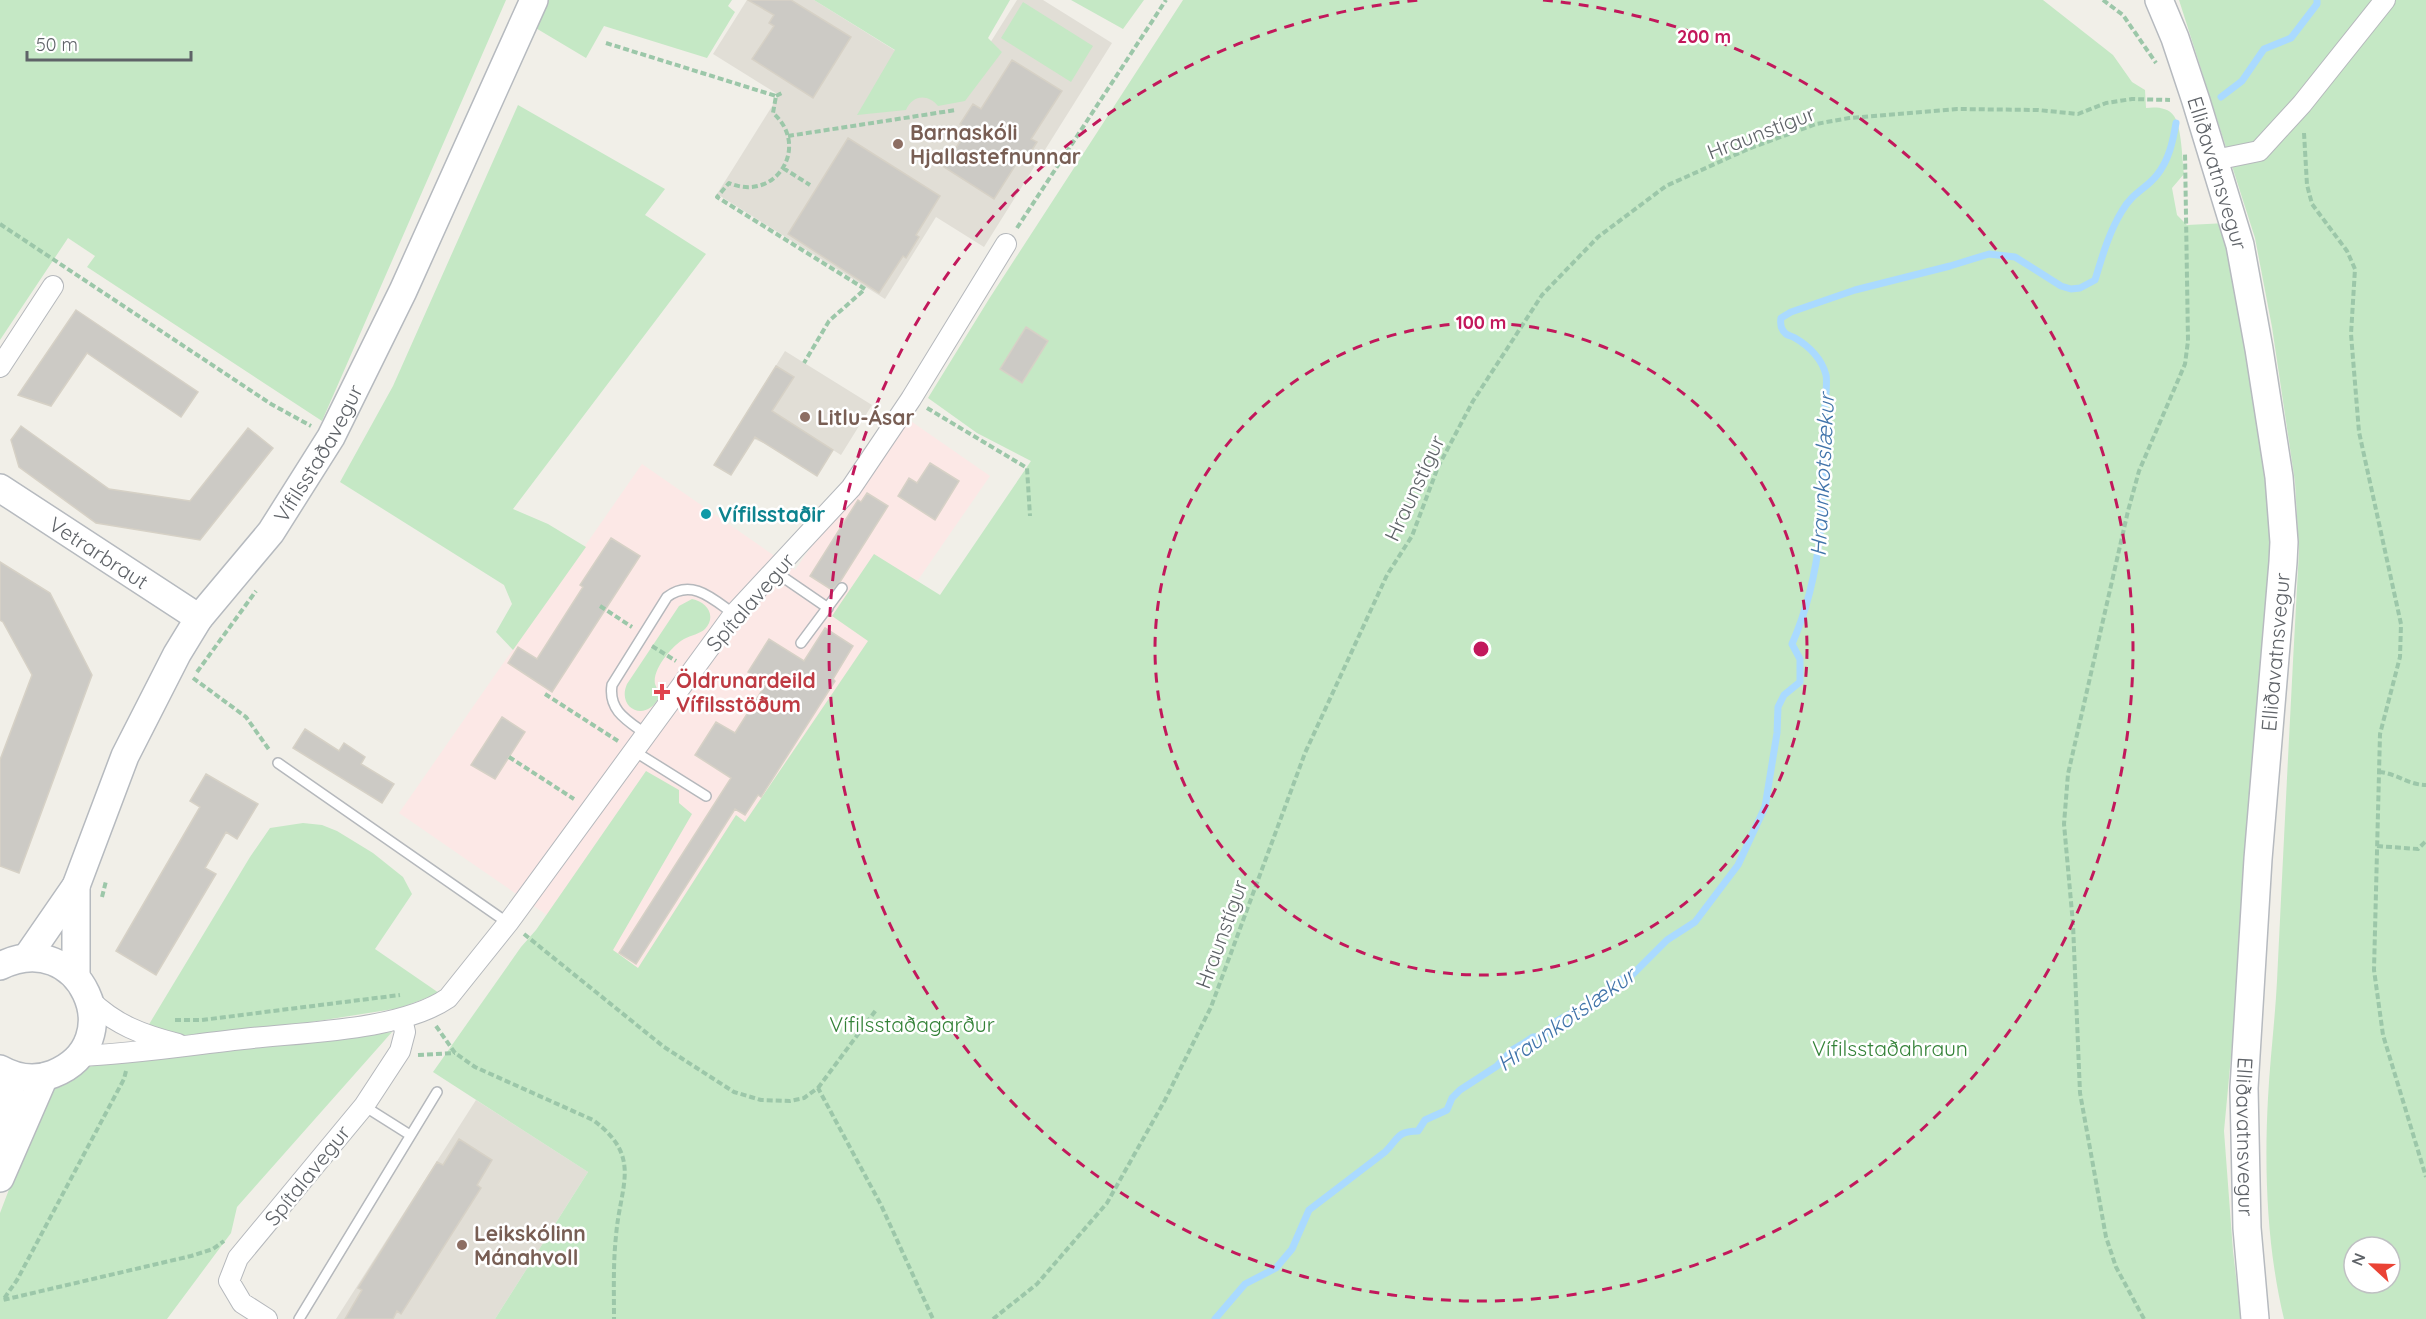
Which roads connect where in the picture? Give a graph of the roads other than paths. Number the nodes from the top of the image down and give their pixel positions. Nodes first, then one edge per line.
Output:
1 (534, 0) edge
2 (2159, 0) edge
3 (2385, 0) edge
4 (2215, 160) junction
5 (1006, 244) road end
6 (53, 286) dead end
7 (0, 367) edge
8 (0, 488) edge
9 (774, 571) junction
10 (842, 588) dead end
11 (828, 608) junction
12 (734, 614) junction
13 (199, 618) junction
14 (801, 644) dead end
15 (646, 734) junction
16 (634, 751) junction
17 (278, 763) road end
18 (706, 796) dead end
19 (76, 886) junction
20 (508, 923) junction
21 (27, 957) junction
22 (0, 966) edge
23 (83, 988) junction
24 (402, 1019) junction
25 (183, 1046) junction
26 (79, 1056) junction
27 (4, 1071) edge
28 (44, 1077) junction
29 (436, 1092) dead end
30 (364, 1106) junction
31 (410, 1135) junction
32 (12, 1148) junction
33 (0, 1178) edge
34 (267, 1319) edge
35 (299, 1319) edge
36 (2255, 1319) edge

1 - 13 main road, Vífilsstaðavegur
2 - 4 main road, Elliðavatnsvegur
3 - 4 street
4 - 36 main road, Elliðavatnsvegur
5 - 9 street, Spítalavegur
6 - 7 street
8 - 13 main road, Vetrarbraut
9 - 11 lane
9 - 12 street, Spítalavegur
10 - 11 lane
11 - 14 lane
12 - 15 street, Spítalavegur
12 - 15 lane
13 - 19 main road, Vífilsstaðavegur
15 - 16 street, Spítalavegur
16 - 18 lane
16 - 20 street, Spítalavegur
17 - 20 lane
19 - 21 main road, Vífilsstaðavegur
19 - 23 main road, Vífilsstaðavegur
20 - 24 street, Spítalavegur
21 - 22 main road
21 - 23 main road
23 - 25 street, Spítalavegur
23 - 26 main road, Vífilsstaðavegur
24 - 25 street, Spítalavegur
24 - 30 street, Spítalavegur
25 - 26 street, Spítalavegur
26 - 28 main road
27 - 28 main road
27 - 32 main road
28 - 32 main road
29 - 31 lane
30 - 31 lane
30 - 34 street, Spítalavegur
31 - 35 lane
32 - 33 main road

